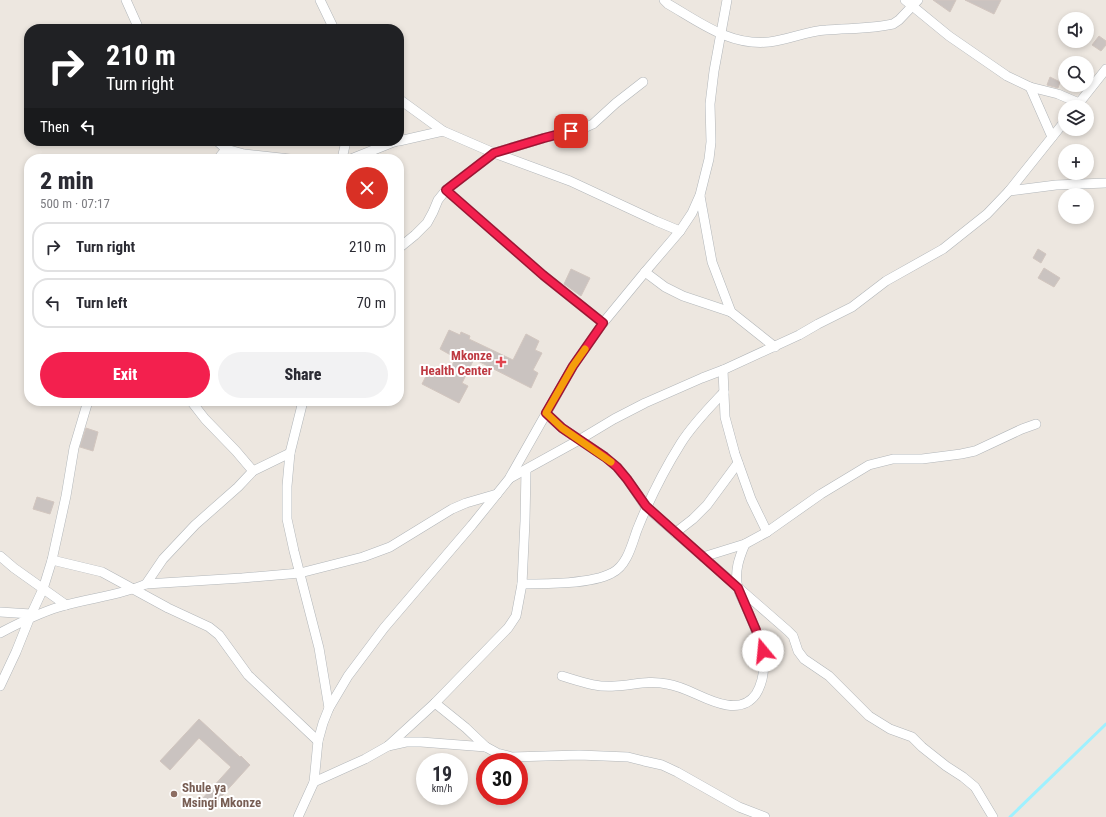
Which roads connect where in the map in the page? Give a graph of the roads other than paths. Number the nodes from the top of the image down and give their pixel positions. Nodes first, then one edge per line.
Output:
1 (126, 0) edge
2 (320, 0) edge
3 (664, 0) edge
4 (727, 0) edge
5 (912, 2) edge
6 (137, 24) edge
7 (332, 24) edge
8 (720, 34) junction
9 (1106, 69) edge
10 (643, 82) dead end
11 (1030, 87) junction
12 (1069, 100) edge
13 (1082, 100) edge
14 (404, 103) edge
15 (1058, 130) edge
16 (443, 131) junction
17 (1052, 138) junction
18 (404, 140) edge
19 (223, 146) edge
20 (384, 146) edge
21 (226, 149) junction
22 (494, 153) junction
23 (222, 154) edge
24 (244, 154) edge
25 (364, 154) edge
26 (1106, 183) edge
27 (446, 190) junction
28 (1009, 191) junction
29 (700, 196) junction
30 (680, 231) junction
31 (404, 244) edge
32 (645, 272) junction
33 (731, 312) junction
34 (603, 323) junction
35 (775, 347) junction
36 (723, 370) junction
37 (724, 392) junction
38 (87, 406) edge
39 (195, 406) edge
40 (302, 406) edge
41 (546, 413) junction
42 (1036, 424) dead end
43 (579, 440) junction
44 (290, 453) junction
45 (738, 463) junction
46 (526, 470) junction
47 (253, 471) junction
48 (509, 479) junction
49 (497, 494) junction
50 (646, 506) junction
51 (675, 532) junction
52 (767, 532) junction
53 (745, 544) junction
54 (0, 556) edge
55 (703, 557) junction
56 (52, 560) junction
57 (300, 573) junction
58 (146, 584) junction
59 (522, 584) junction
60 (738, 588) junction
61 (43, 589) junction
62 (134, 589) junction
63 (66, 605) junction
64 (0, 612) edge
65 (31, 616) junction
66 (0, 633) edge
67 (562, 676) dead end
68 (0, 686) edge
69 (435, 703) junction
70 (329, 708) junction
71 (318, 741) junction
72 (388, 746) junction
73 (486, 747) junction
74 (314, 782) junction
75 (298, 817) edge
76 (765, 817) edge
77 (993, 817) edge

1 - 6 street
2 - 7 street
3 - 8 street
4 - 8 street
5 - 8 street
5 - 11 street
8 - 29 street
9 - 13 street
10 - 22 street
11 - 12 street
11 - 17 street
14 - 16 street
15 - 17 street
16 - 18 street
16 - 22 street
17 - 28 street
19 - 21 street
20 - 25 street
21 - 23 street
21 - 24 street
22 - 27 street
22 - 30 street
26 - 28 street
27 - 31 street
27 - 34 street
28 - 35 street
29 - 30 street
29 - 33 street
30 - 32 street
32 - 33 street
32 - 34 street
33 - 35 street
34 - 41 street
35 - 36 street
36 - 37 street
36 - 43 street
37 - 45 street
37 - 50 street
38 - 56 street
39 - 47 street
40 - 44 street
41 - 43 street
41 - 48 street
42 - 52 street
43 - 46 street
43 - 50 street
44 - 47 street
44 - 57 street
45 - 51 street
45 - 52 street
46 - 48 street
46 - 59 street
47 - 58 street
48 - 49 street
49 - 57 street
49 - 70 street
50 - 51 street
50 - 59 street
51 - 55 street
52 - 53 street
53 - 55 street
53 - 60 street
54 - 61 street
55 - 60 street
56 - 61 street
56 - 62 street
57 - 58 street
57 - 70 street
58 - 62 street
59 - 69 street
60 - 67 street
60 - 77 street
61 - 63 street
61 - 65 street
62 - 63 street
62 - 71 street
63 - 65 street
64 - 65 street
65 - 66 street
65 - 68 street
69 - 72 street
69 - 73 street
70 - 71 street
71 - 74 street
72 - 73 street
72 - 74 street
73 - 76 street
74 - 75 street

